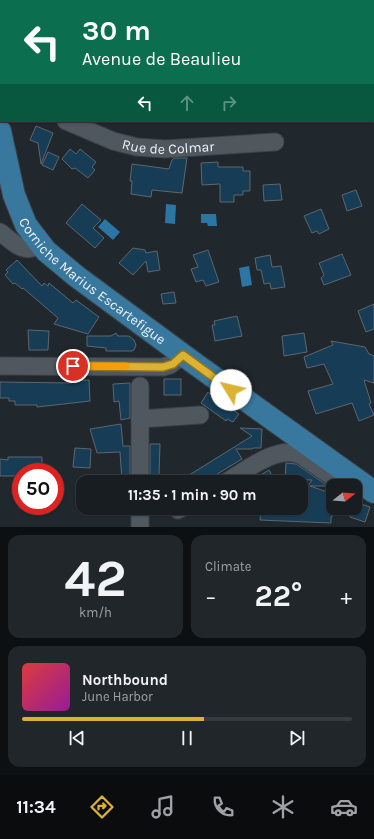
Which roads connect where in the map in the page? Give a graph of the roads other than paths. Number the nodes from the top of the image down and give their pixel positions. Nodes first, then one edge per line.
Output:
1 (68, 122) edge
2 (0, 131) edge
3 (275, 142) dead end
4 (0, 232) edge
5 (41, 244) junction
6 (183, 355) junction
7 (0, 366) edge
8 (140, 386) dead end
9 (200, 415) dead end
10 (140, 419) junction
11 (140, 475) edge
12 (238, 475) edge
13 (336, 479) edge
14 (367, 492) edge
15 (140, 515) edge
16 (140, 527) edge

1 - 3 street, Rue de Colmar
2 - 5 main road, Corniche Marius Escartefigue
4 - 5 street
5 - 6 main road, Corniche Marius Escartefigue
6 - 7 street
6 - 14 main road, Corniche Marius Escartefigue
8 - 10 street
9 - 10 street
10 - 11 street
12 - 13 street
15 - 16 street

